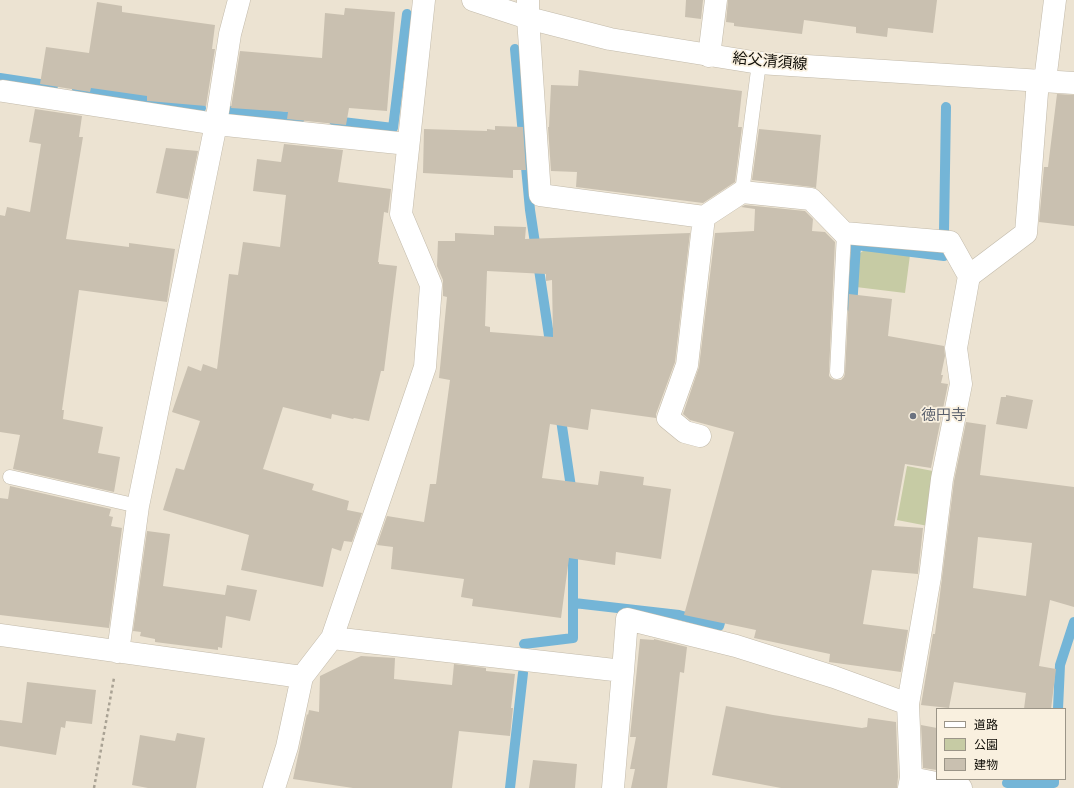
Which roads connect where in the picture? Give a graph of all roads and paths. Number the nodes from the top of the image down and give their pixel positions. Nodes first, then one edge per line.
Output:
1 (239, 0) edge
2 (424, 0) edge
3 (473, 0) edge
4 (716, 0) edge
5 (1055, 0) edge
6 (528, 9) edge
7 (709, 56) junction
8 (759, 63) junction
9 (1041, 80) junction
10 (1074, 83) edge
11 (3, 91) dead end
12 (216, 124) junction
13 (408, 144) junction
14 (742, 192) junction
15 (704, 217) junction
16 (844, 233) junction
17 (969, 276) junction
18 (837, 372) dead end
19 (700, 436) dead end
20 (10, 477) dead end
21 (138, 506) junction
22 (0, 635) edge
23 (332, 638) junction
24 (118, 652) junction
25 (623, 671) junction
26 (302, 678) junction
27 (908, 704) junction
28 (910, 783) edge
29 (94, 788) edge
30 (274, 788) edge
31 (612, 788) edge
32 (961, 788) edge

1 - 12 street
2 - 13 street
3 - 6 street, 給父清須線
4 - 7 street
5 - 9 street
6 - 7 street, 給父清須線
6 - 15 street
7 - 8 street, 給父清須線
8 - 9 street, 給父清須線
8 - 14 lane
9 - 10 street, 給父清須線
9 - 17 street
11 - 12 street
12 - 13 street
12 - 21 street
13 - 23 street
14 - 15 street
14 - 16 street
15 - 19 street
16 - 17 street
16 - 18 lane
17 - 27 street
20 - 21 lane
21 - 24 street
22 - 24 street
23 - 25 street
23 - 26 street
24 - 26 street
24 - 29 path
25 - 27 street
25 - 31 street
26 - 30 street
27 - 28 street
28 - 32 street

